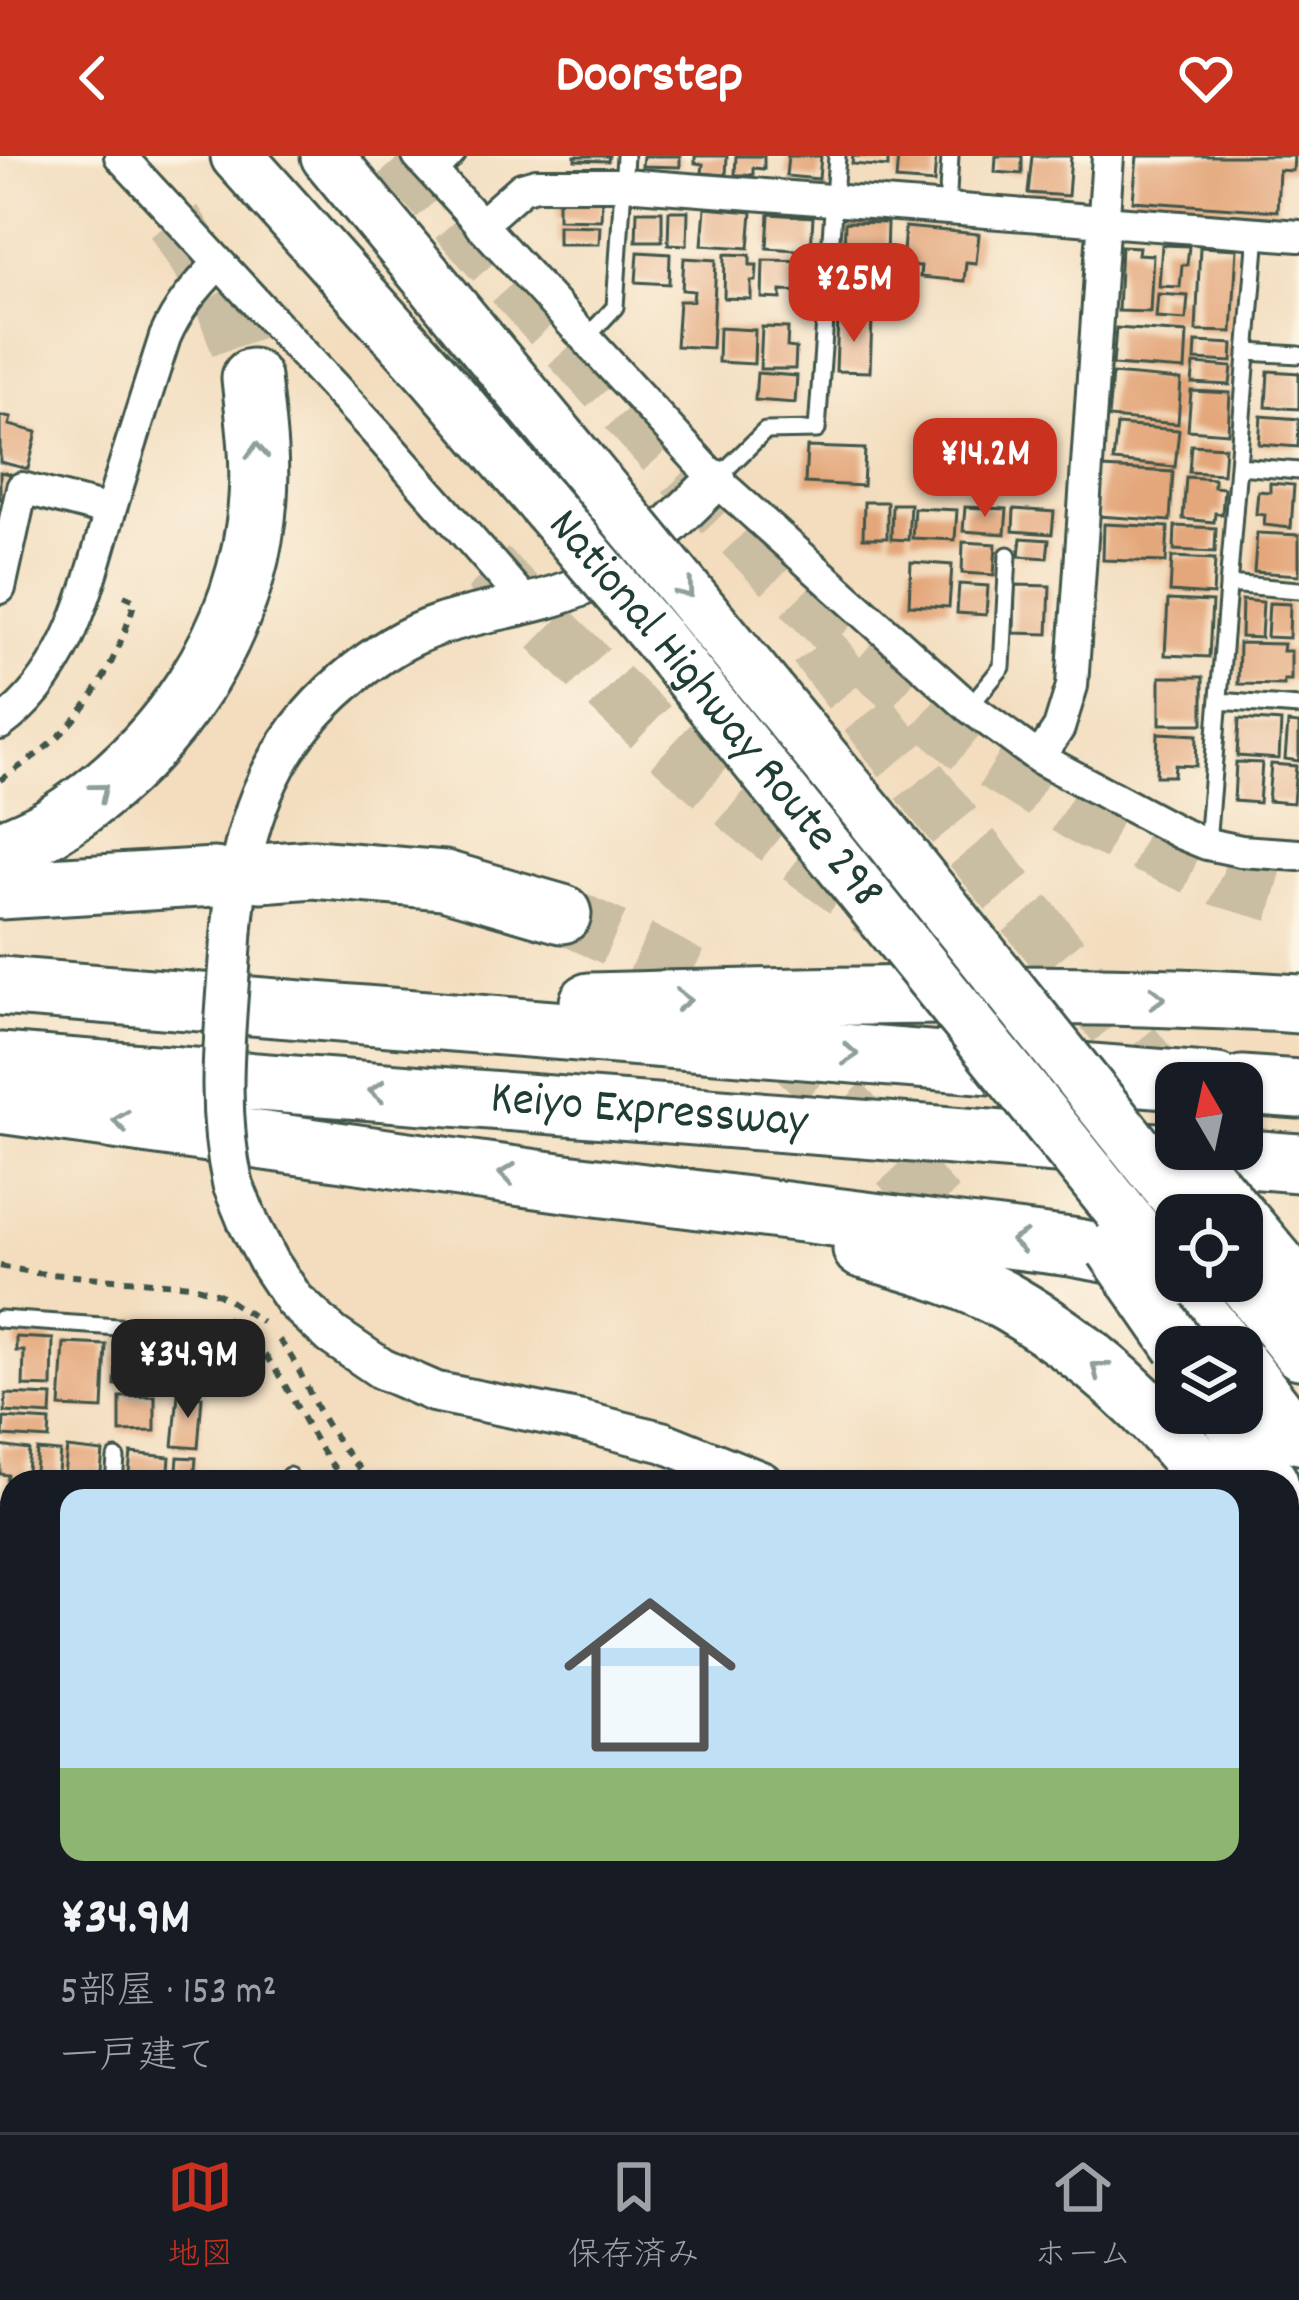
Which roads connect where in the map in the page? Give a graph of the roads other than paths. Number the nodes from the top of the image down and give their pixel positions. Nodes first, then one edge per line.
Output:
1 (120, 156) edge
2 (237, 156) edge
3 (327, 156) edge
4 (838, 156) edge
5 (950, 156) edge
6 (1108, 156) edge
7 (437, 163) edge
8 (624, 170) edge
9 (833, 202) junction
10 (947, 211) junction
11 (1104, 222) junction
12 (480, 225) junction
13 (1257, 233) junction
14 (1299, 236) edge
15 (218, 264) junction
16 (586, 338) junction
17 (1247, 352) junction
18 (1299, 356) edge
19 (251, 378) tunnel mouth
20 (1238, 466) junction
21 (1299, 471) edge
22 (716, 480) junction
23 (110, 512) junction
24 (1008, 555) dead end
25 (1228, 584) junction
26 (0, 588) edge
27 (1299, 590) edge
28 (528, 605) junction
29 (661, 642) junction
30 (1219, 701) junction
31 (969, 707) junction
32 (1299, 707) edge
33 (0, 724) edge
34 (1039, 758) junction
35 (874, 820) junction
36 (1207, 844) junction
37 (0, 850) edge
38 (1299, 855) edge
39 (0, 890) edge
40 (562, 914) tunnel mouth
41 (0, 986) edge
42 (1299, 1004) edge
43 (272, 1009) junction
44 (0, 1061) edge
45 (1155, 1078) edge
46 (1263, 1086) edge
47 (1299, 1089) edge
48 (0, 1104) edge
49 (1155, 1115) edge
50 (828, 1126) junction
51 (1299, 1162) edge
52 (1202, 1170) edge
53 (573, 1184) junction
54 (1173, 1194) edge
55 (1222, 1194) edge
56 (1299, 1201) edge
57 (1263, 1243) edge
58 (1155, 1255) edge
59 (1155, 1262) edge
60 (1263, 1282) edge
61 (1299, 1286) edge
62 (1193, 1302) edge
63 (1260, 1302) edge
64 (0, 1319) edge
65 (1165, 1326) edge
66 (1211, 1326) edge
67 (205, 1333) dead end
68 (1299, 1353) edge
69 (1263, 1392) edge
70 (1239, 1434) edge
71 (1299, 1438) edge
72 (116, 1458) dead end
73 (116, 1470) edge
74 (732, 1470) edge
75 (1200, 1470) edge
76 (1264, 1470) edge

1 - 15 street
2 - 29 highway, National Highway Route 298, bridge
3 -> 35 highway, National Highway Route 298, bridge
4 - 9 lane
5 - 10 lane
6 - 11 street
7 - 12 street
8 - 9 street
8 - 12 street
8 - 16 lane
9 - 10 street
9 - 22 lane
10 - 11 street
11 - 13 street
11 - 34 street
12 - 16 street
13 - 14 street
13 - 17 lane
15 - 23 street
15 - 28 street
16 - 22 street
17 - 18 lane
17 - 20 lane
37 -> 19 highway
20 - 21 lane
20 - 25 lane
22 - 28 street
22 - 31 street
23 - 26 street
23 - 33 street
24 - 31 lane
25 - 27 lane
25 - 30 lane
28 - 74 street, bridge
29 - 58 highway, National Highway Route 298, bridge
29 - 65 highway, bridge
30 - 32 lane
30 - 36 lane
31 - 34 street
34 - 36 street
35 - 49 highway, bridge
35 - 54 highway, National Highway Route 298, bridge
36 - 38 street
39 - 40 highway
41 - 43 highway, Keiyo Expressway
43 -> 42 highway
43 -> 45 highway, Keiyo Expressway
50 -> 44 highway, Keiyo Expressway
46 - 47 highway
53 -> 48 highway
50 - 51 highway, Keiyo Expressway
50 - 56 highway
52 - 55 highway, bridge
59 -> 53 highway
75 -> 53 highway
57 - 61 highway
60 - 61 highway
62 - 66 highway, National Highway Route 298
63 - 68 highway
64 - 67 lane
69 - 71 highway
70 - 76 highway
72 - 73 lane

